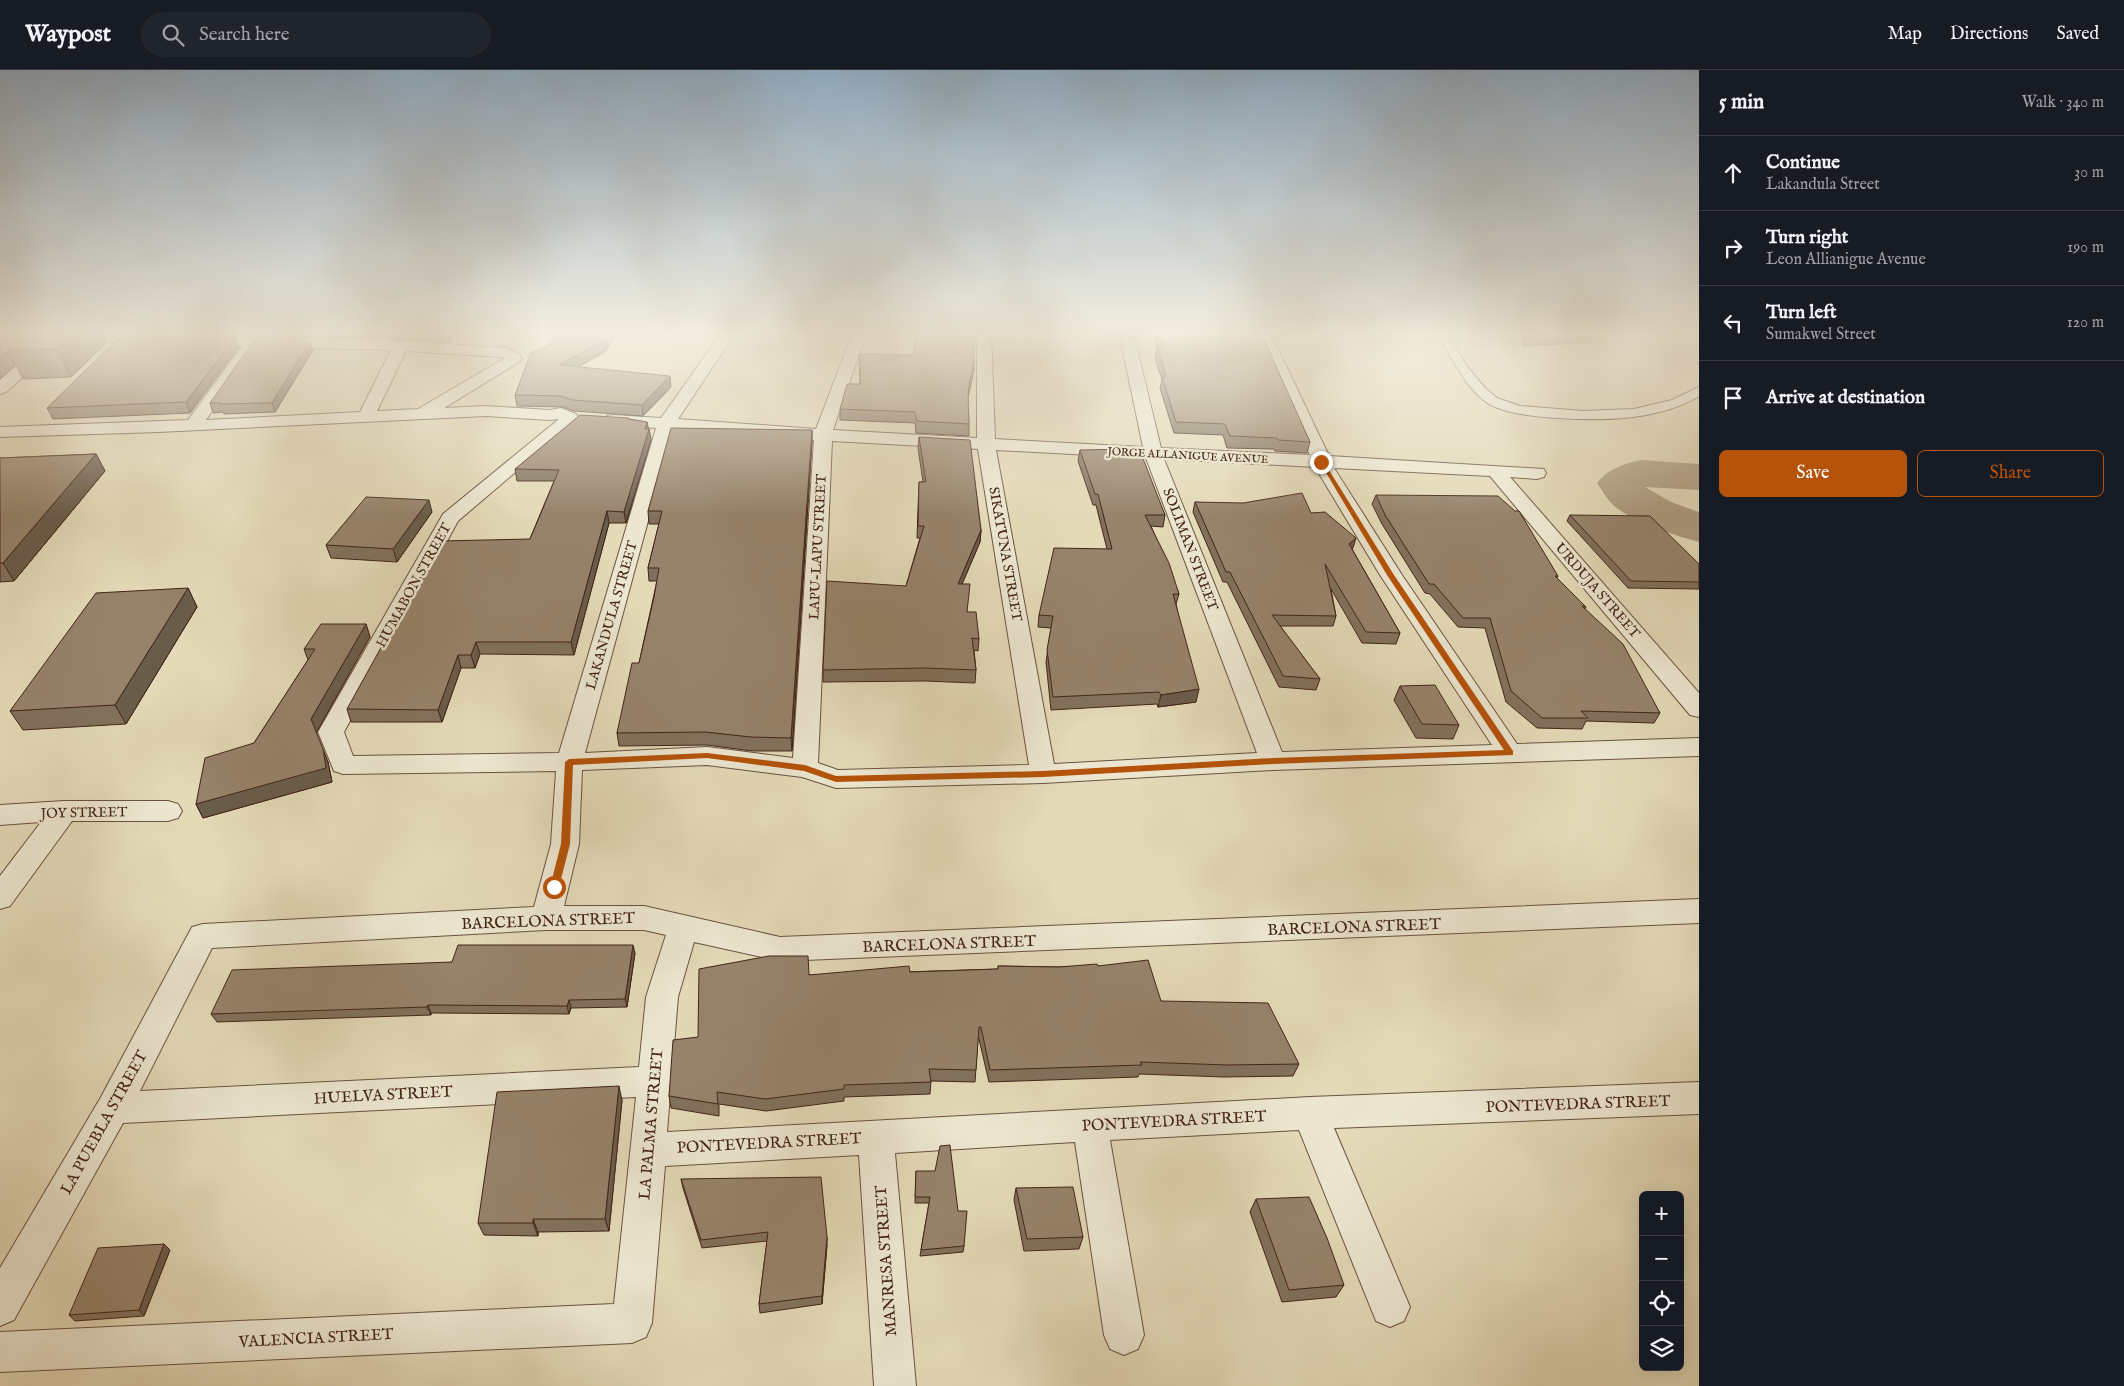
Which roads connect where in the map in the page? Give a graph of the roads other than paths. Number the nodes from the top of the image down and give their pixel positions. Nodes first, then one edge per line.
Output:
1 (215, 393) edge
2 (378, 393) edge
3 (457, 393) edge
4 (687, 393) edge
5 (838, 393) edge
6 (985, 393) edge
7 (1140, 393) edge
8 (1290, 393) edge
9 (1485, 393) edge
10 (1696, 393) edge
11 (422, 414) junction
12 (366, 417) junction
13 (571, 417) junction
14 (42, 418) dead end
15 (666, 424) junction
16 (192, 425) junction
17 (29, 431) junction
18 (0, 432) edge
19 (823, 435) junction
20 (986, 443) junction
21 (1153, 453) junction
22 (1321, 462) junction
23 (1496, 472) junction
24 (1537, 473) dead end
25 (1699, 709) edge
26 (1699, 747) edge
27 (1510, 753) junction
28 (1273, 761) junction
29 (569, 762) junction
30 (805, 768) junction
31 (1043, 774) junction
32 (64, 811) junction
33 (168, 812) dead end
34 (0, 815) edge
35 (0, 898) edge
36 (1699, 911) edge
37 (546, 918) junction
38 (683, 928) junction
39 (203, 936) joint
40 (654, 1081) junction
41 (1699, 1098) edge
42 (113, 1108) junction
43 (1310, 1113) junction
44 (1090, 1124) junction
45 (876, 1136) junction
46 (648, 1150) junction
47 (0, 1306) edge
48 (1390, 1307) dead end
49 (632, 1323) joint
50 (1124, 1336) dead end
51 (0, 1352) edge
52 (895, 1386) edge

1 - 16 street
2 - 12 street
3 - 11 street
4 - 15 street, LAKANDULA STREET
5 - 19 street, LAPU-LAPU STREET
6 - 20 street, SIKATUNA STREET
7 - 21 street, SOLIMAN STREET
8 - 22 street
9 - 10 street
11 - 12 street, JORGE ALLANIGUE AVENUE
11 - 13 street, JORGE ALLANIGUE AVENUE
12 - 16 street, JORGE ALLANIGUE AVENUE
13 - 15 street, JORGE ALLANIGUE AVENUE
13 - 29 street, HUMABON STREET
14 - 17 street
15 - 19 street, JORGE ALLANIGUE AVENUE
15 - 29 street, LAKANDULA STREET
16 - 17 street, JORGE ALLANIGUE AVENUE
17 - 18 street, JORGE ALLANIGUE AVENUE
19 - 20 street, JORGE ALLANIGUE AVENUE
19 - 30 street, LAPU-LAPU STREET
20 - 21 street, JORGE ALLANIGUE AVENUE
20 - 31 street, SIKATUNA STREET
21 - 22 street, JORGE ALLANIGUE AVENUE
21 - 28 street, SOLIMAN STREET
22 - 23 street, JORGE ALLANIGUE AVENUE
22 - 27 street
23 - 24 street, JORGE ALLANIGUE AVENUE
23 - 25 street, URDUJA STREET
26 - 27 street
27 - 28 street
28 - 31 street
29 - 30 street
29 - 37 street, LAKANDULA STREET
30 - 31 street
32 - 33 street, JOY STREET
32 - 34 street, JOY STREET
32 - 35 street
36 - 38 street, BARCELONA STREET
37 - 38 street, BARCELONA STREET
37 - 39 street, BARCELONA STREET
38 - 40 street, LA PALMA STREET
39 - 42 street, LA PUEBLA STREET
40 - 42 street, HUELVA STREET
40 - 46 street, LA PALMA STREET
41 - 43 street, PONTEVEDRA STREET
42 - 47 street, LA PUEBLA STREET
43 - 44 street, PONTEVEDRA STREET
43 - 48 street
44 - 45 street, PONTEVEDRA STREET
44 - 50 street
45 - 46 street, PONTEVEDRA STREET
45 - 52 street, MANRESA STREET
46 - 49 street, LA PALMA STREET
49 - 51 street, VALENCIA STREET

